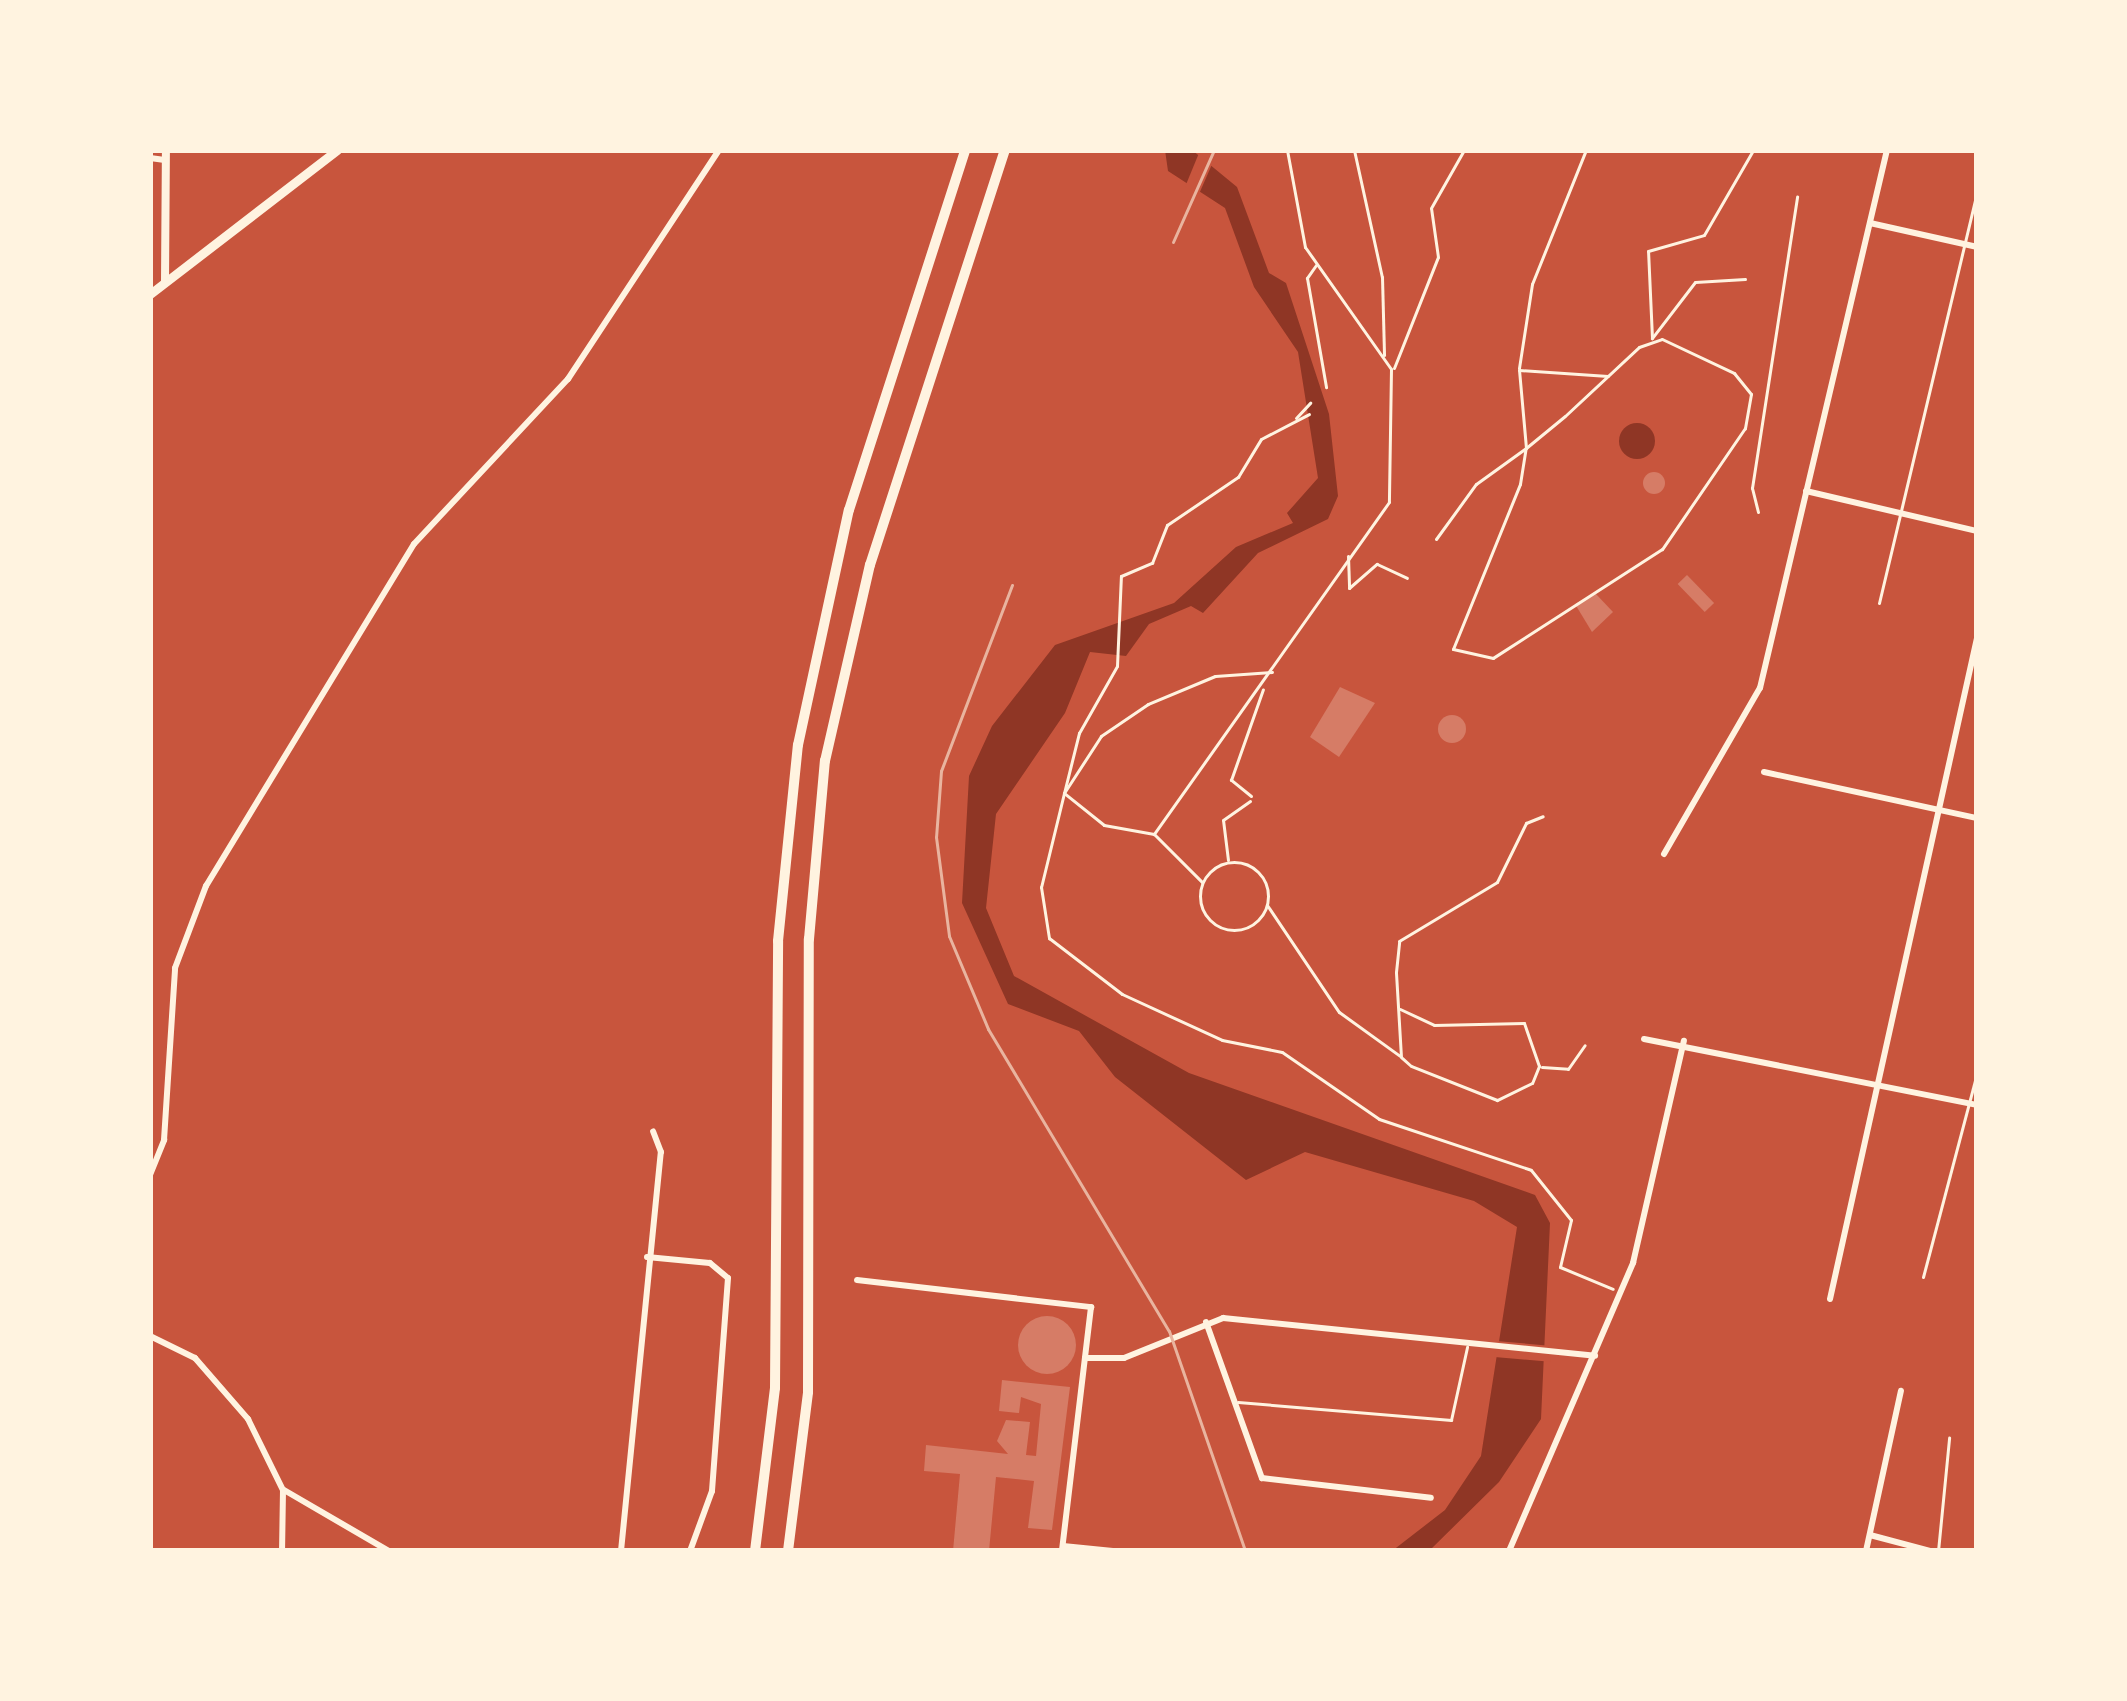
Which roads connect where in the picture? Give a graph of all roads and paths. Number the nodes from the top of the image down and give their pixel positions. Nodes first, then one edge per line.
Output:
1 (337, 150) edge
2 (719, 150) edge
3 (965, 150) edge
4 (1005, 150) edge
5 (1288, 150) edge
6 (1354, 150) edge
7 (1464, 150) edge
8 (1586, 150) edge
9 (1753, 150) edge
10 (1887, 150) edge
11 (166, 155) edge
12 (150, 158) edge
13 (1977, 191) edge
14 (1796, 196) dead end
15 (1870, 223) junction
16 (1965, 244) junction
17 (1977, 247) edge
18 (1318, 264) junction
19 (1745, 279) dead end
20 (165, 282) junction
21 (150, 293) edge
22 (1652, 338) junction
23 (1383, 357) junction
24 (1391, 369) junction
25 (1519, 370) junction
26 (1608, 376) junction
27 (1326, 387) dead end
28 (1310, 403) dead end
29 (1309, 414) dead end
30 (1295, 419) junction
31 (1526, 448) junction
32 (1806, 491) junction
33 (1758, 512) dead end
34 (1903, 514) junction
35 (1977, 531) edge
36 (1436, 538) dead end
37 (1348, 556) dead end
38 (1407, 578) dead end
39 (1879, 603) dead end
40 (1977, 638) edge
41 (1274, 672) junction
42 (1266, 682) junction
43 (1764, 772) dead end
44 (1064, 793) junction
45 (1936, 810) junction
46 (1543, 816) dead end
47 (1977, 818) edge
48 (1154, 834) junction
49 (1664, 854) dead end
50 (1228, 862) junction
51 (1203, 883) junction
52 (1267, 905) junction
53 (1400, 1009) junction
54 (1644, 1039) dead end
55 (1684, 1041) junction
56 (1585, 1045) dead end
57 (1401, 1057) junction
58 (1539, 1066) junction
59 (1977, 1072) edge
60 (1875, 1081) junction
61 (1973, 1104) edge
62 (653, 1131) dead end
63 (150, 1175) edge
64 (647, 1257) junction
65 (1923, 1277) dead end
66 (857, 1280) dead end
67 (1621, 1293) junction
68 (1830, 1299) dead end
69 (1206, 1322) junction
70 (150, 1336) edge
71 (1468, 1343) junction
72 (1595, 1356) junction
73 (1085, 1358) junction
74 (1900, 1391) dead end
75 (1236, 1402) junction
76 (1949, 1438) dead end
77 (283, 1490) junction
78 (1431, 1498) dead end
79 (1869, 1534) junction
80 (1062, 1548) edge
81 (282, 1551) edge
82 (389, 1551) edge
83 (621, 1551) edge
84 (690, 1551) edge
85 (755, 1551) edge
86 (788, 1551) edge
87 (1113, 1551) edge
88 (1510, 1551) edge
89 (1866, 1551) edge
90 (1934, 1551) edge

1 - 20 main road
2 - 63 street
3 - 85 highway
4 - 86 highway
5 - 18 path
6 - 23 path
7 - 24 path
8 - 25 path
9 - 22 path
10 - 15 street
11 - 12 street
11 - 20 street
13 - 16 lane
14 - 33 path
15 - 16 street
15 - 32 street
16 - 17 street
16 - 34 lane
18 - 23 path
18 - 27 path
19 - 22 path
20 - 21 main road
22 - 26 path
22 - 31 path
23 - 24 path
24 - 41 path
25 - 26 path
25 - 31 path
26 - 31 path
28 - 30 path
29 - 30 path
30 - 44 path
31 - 36 path
32 - 34 street
32 - 49 street
34 - 35 street
34 - 39 lane
37 - 38 path
40 - 45 street
41 - 42 path
41 - 44 path
42 - 48 path
42 - 50 path
43 - 45 street
44 - 48 path
44 - 67 path
45 - 47 street
45 - 60 street
46 - 53 path
48 - 51 path
50 - 51 path
50 - 52 path
51 - 52 path
52 - 57 path
53 - 57 path
53 - 58 path
54 - 55 street
55 - 60 street
55 - 67 street
56 - 58 path
57 - 58 path
59 - 61 lane
60 - 61 street
60 - 68 street
61 - 65 lane
62 - 64 street
64 - 83 street
64 - 84 street
66 - 73 street
67 - 72 street
69 - 71 street
69 - 73 street
69 - 75 street
70 - 77 street
71 - 72 street
71 - 75 lane
72 - 88 street
73 - 80 street
74 - 79 street
75 - 78 street
76 - 90 lane
77 - 81 street
77 - 82 street
79 - 89 street
79 - 90 street
80 - 87 street

